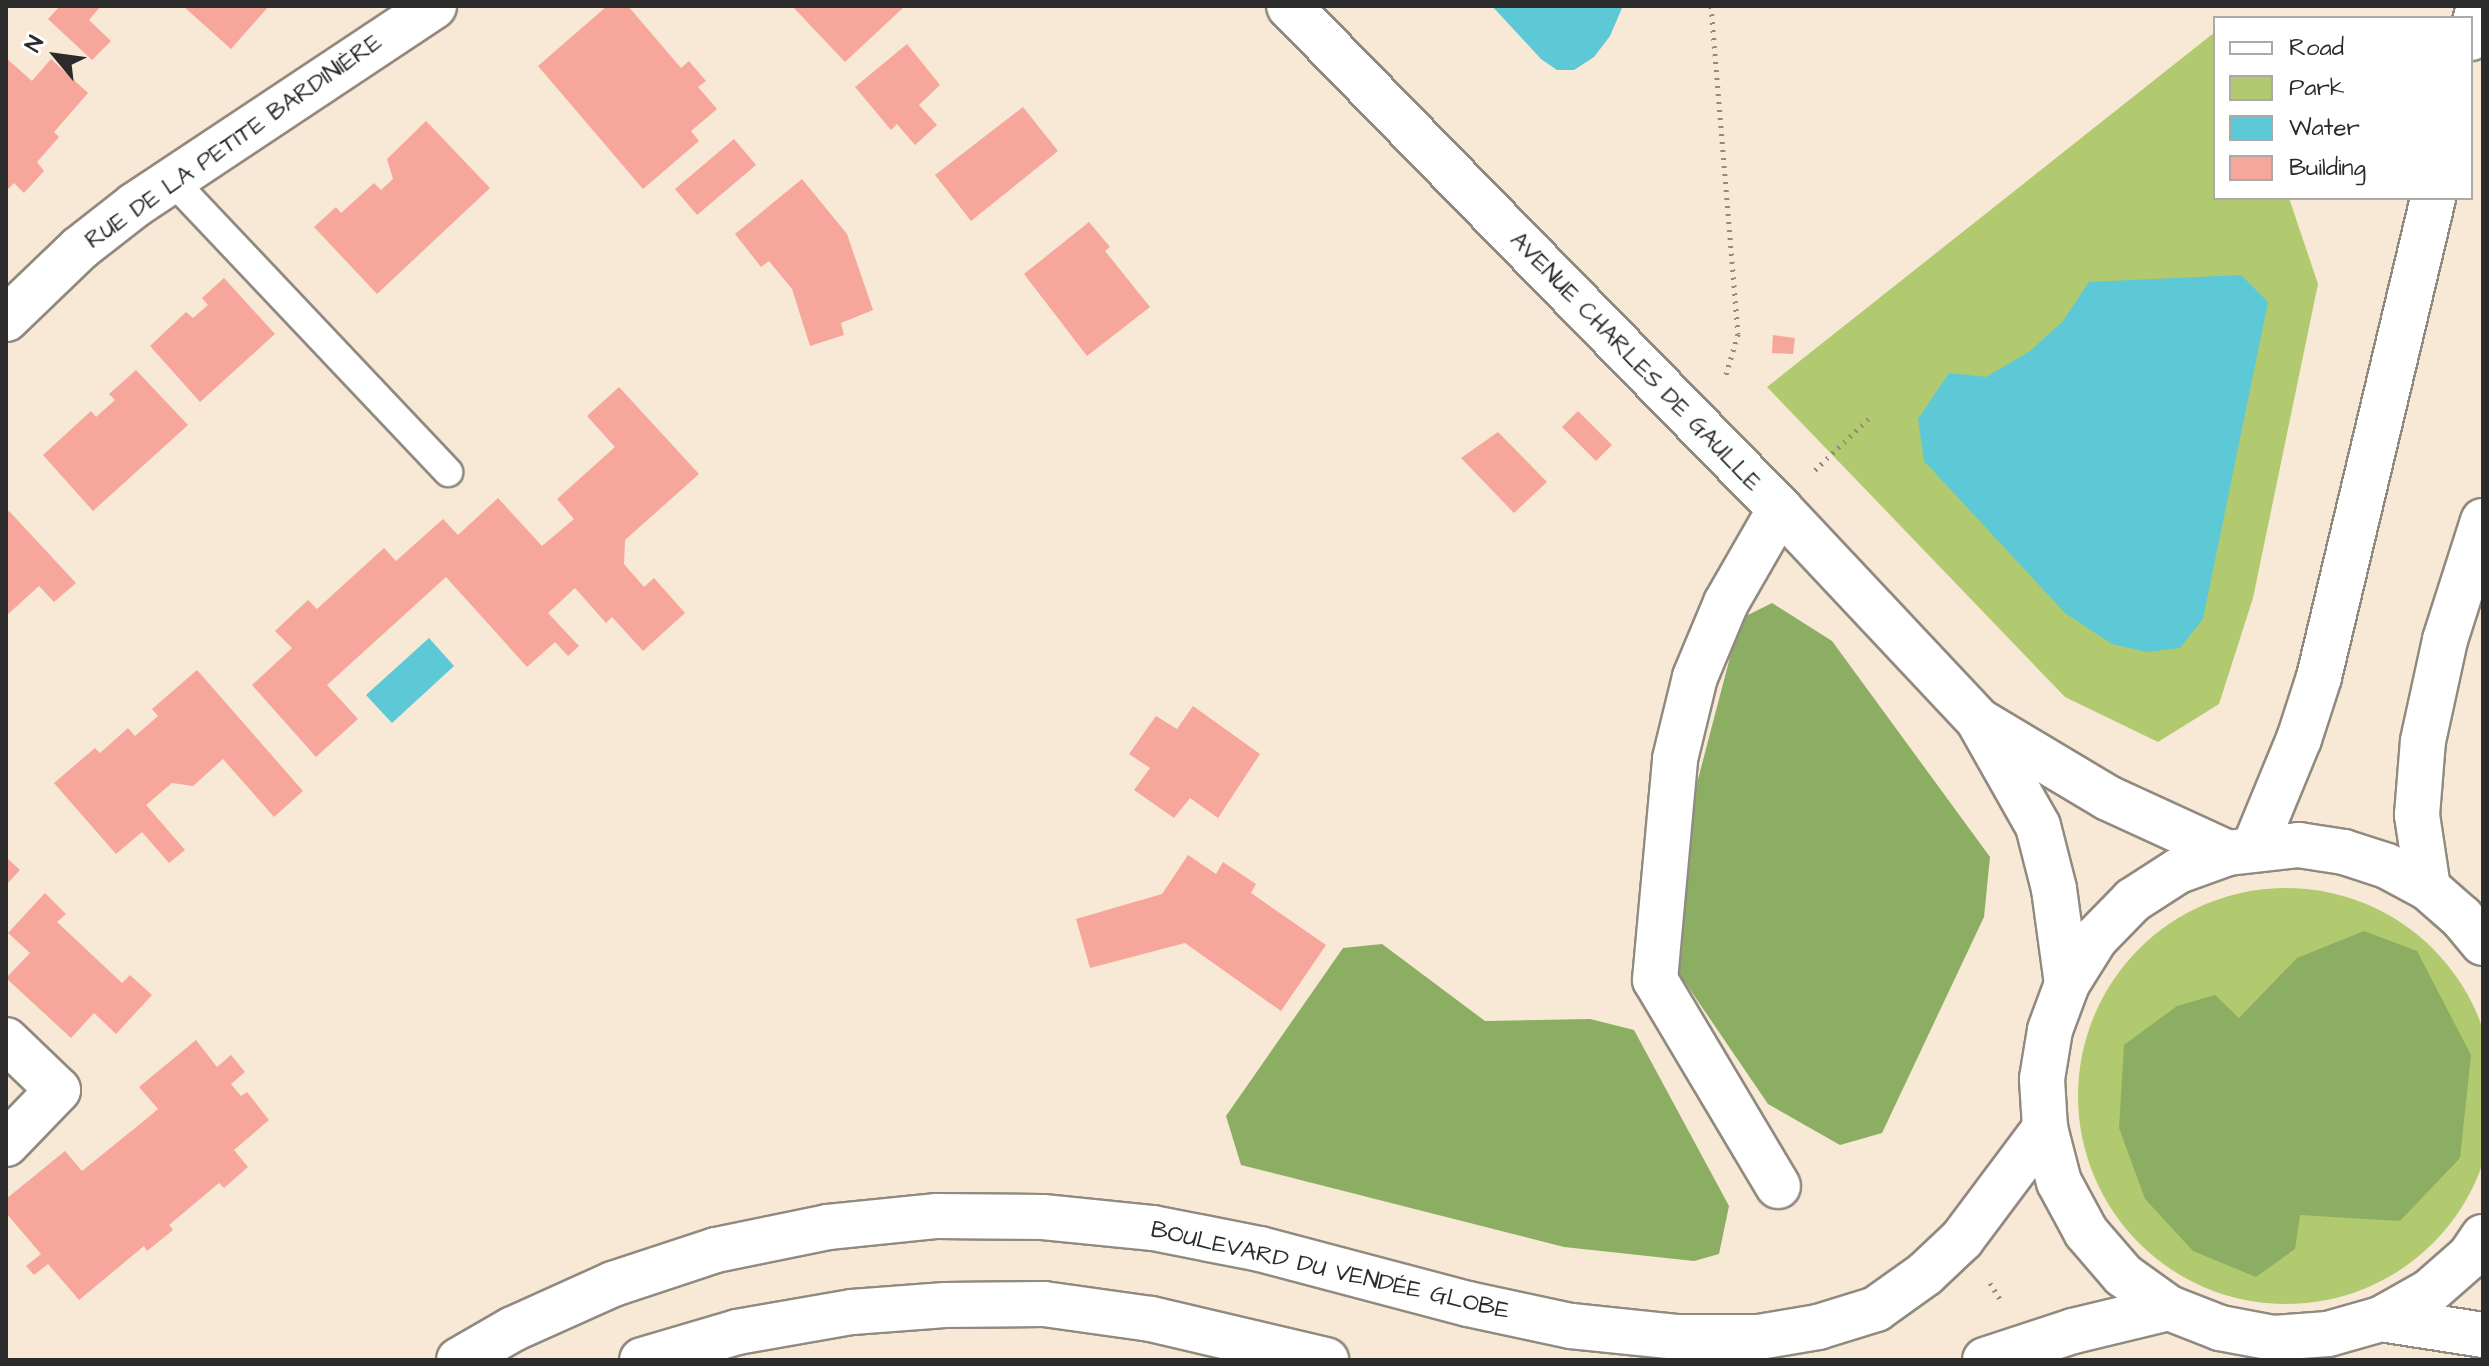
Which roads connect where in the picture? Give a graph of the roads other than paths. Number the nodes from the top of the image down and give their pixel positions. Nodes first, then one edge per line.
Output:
1 (1289, 6) edge
2 (2479, 6) edge
3 (406, 13) edge
4 (2473, 30) edge
5 (172, 180) junction
6 (2433, 200) edge
7 (6, 319) edge
8 (448, 472) dead end
9 (1780, 509) junction
10 (2483, 521) edge
11 (1978, 720) junction
12 (2241, 850) junction
13 (2428, 888) junction
14 (2483, 943) edge
15 (2067, 984) junction
16 (6, 1040) edge
17 (2045, 1128) junction
18 (6, 1144) edge
19 (1778, 1186) dead end
20 (2483, 1237) edge
21 (2169, 1308) junction
22 (2381, 1319) junction
23 (2483, 1335) edge
24 (459, 1360) edge
25 (642, 1360) edge
26 (1326, 1360) edge
27 (1985, 1360) edge

1 - 9 main road, AVENUE CHARLES DE GAULLE
2 - 4 main road
3 - 5 main road, RUE DE LA PETITE BARDINIÈRE
5 - 7 main road, RUE DE LA PETITE BARDINIÈRE
5 - 8 lane
6 - 12 main road
9 - 11 main road, AVENUE CHARLES DE GAULLE
9 - 19 main road
10 - 13 main road
11 - 12 main road
11 - 15 main road
12 - 13 main road
12 - 15 main road
13 - 14 main road
15 - 17 main road
16 - 18 main road
17 - 21 main road
17 - 24 main road, BOULEVARD DU VENDÉE GLOBE
20 - 22 main road
21 - 22 main road
21 - 27 main road
22 - 23 main road
25 - 26 main road

